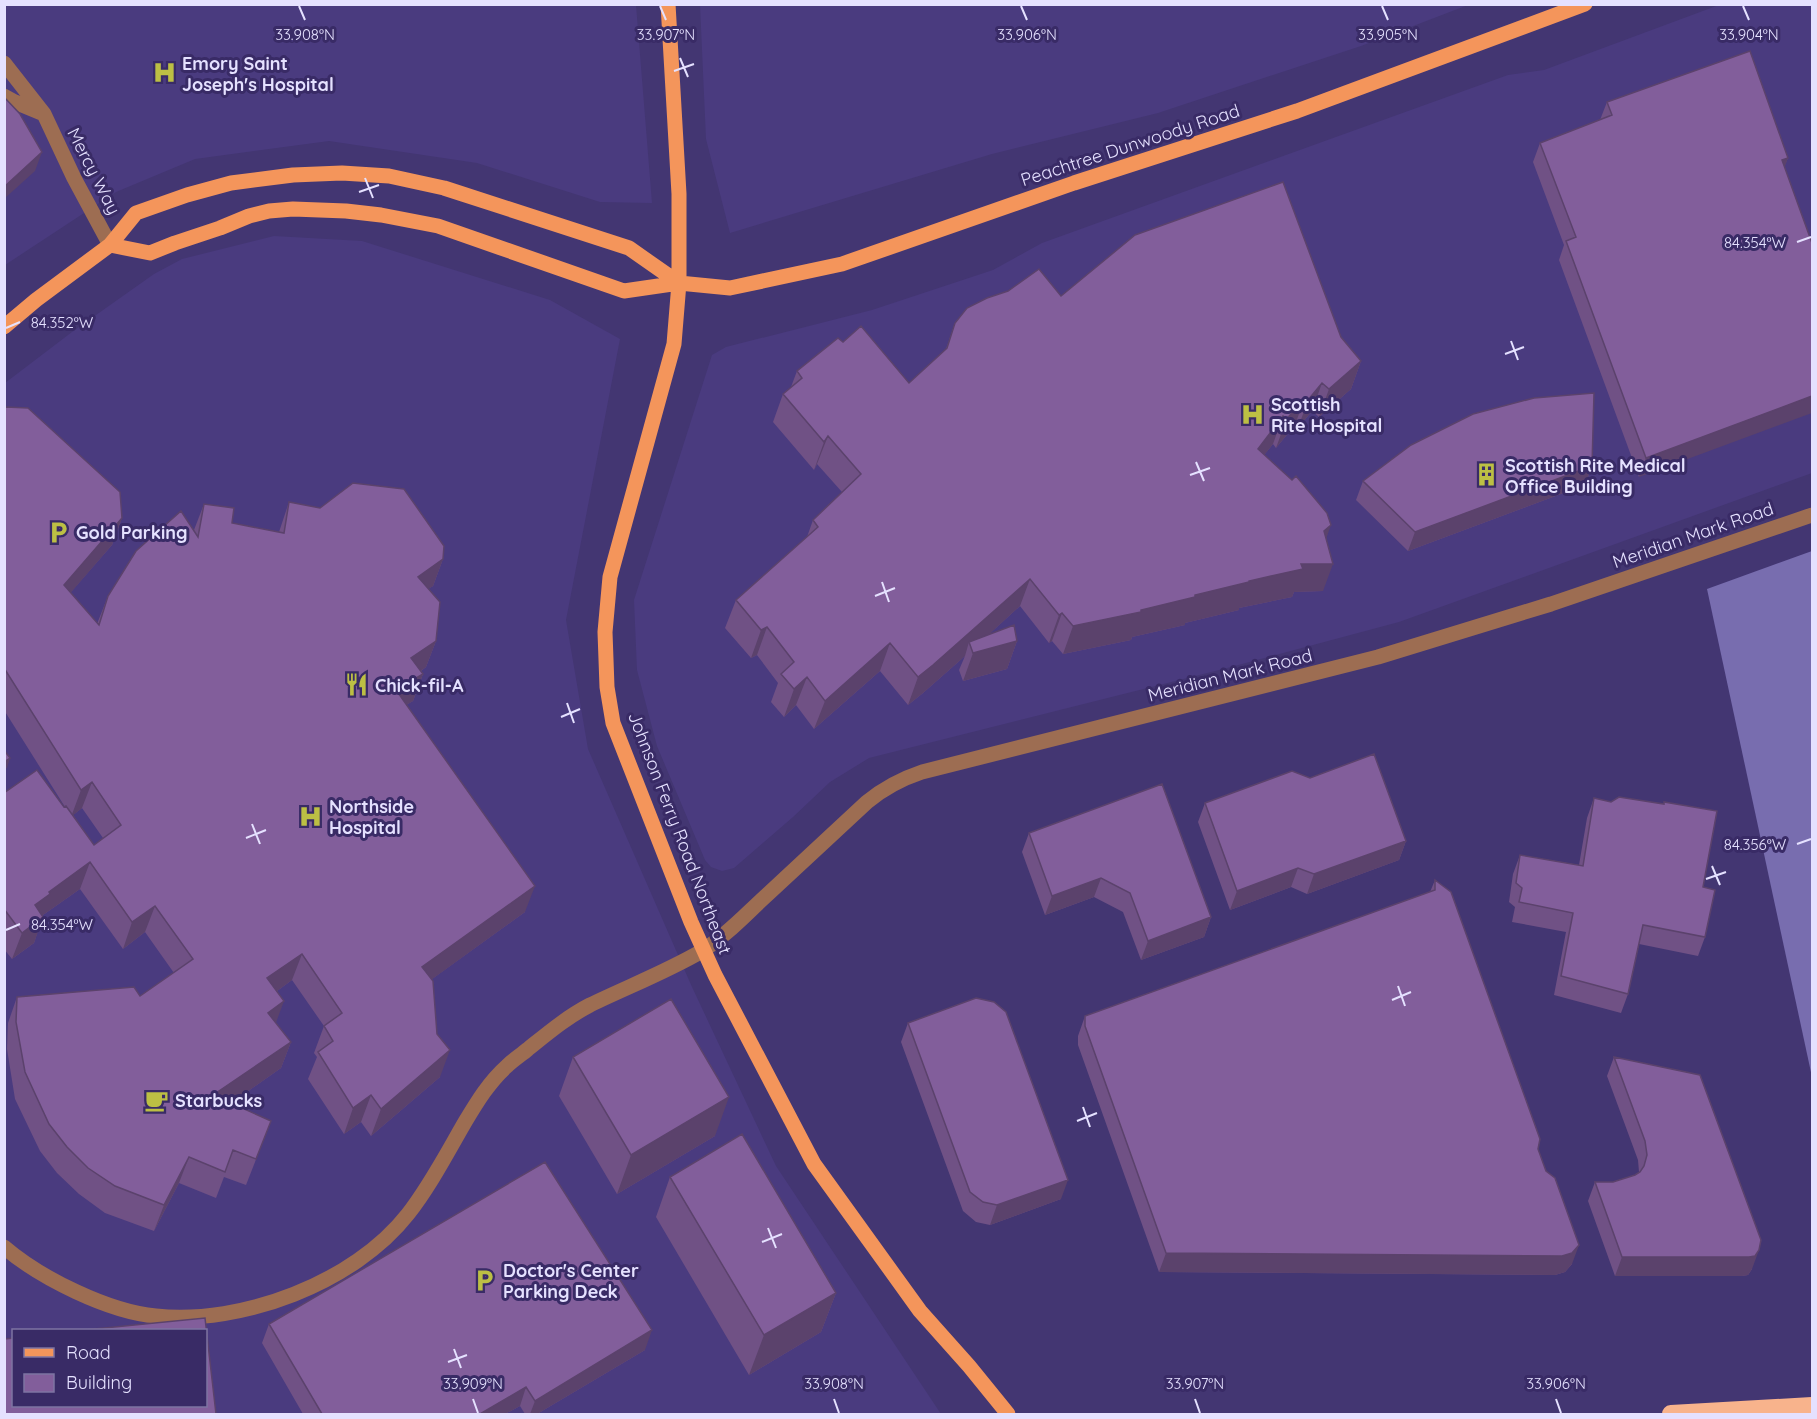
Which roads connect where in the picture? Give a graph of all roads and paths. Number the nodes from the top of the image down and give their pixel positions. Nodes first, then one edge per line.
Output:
1 (668, 4) edge
2 (1585, 4) edge
3 (4, 63) edge
4 (4, 96) edge
5 (44, 114) junction
6 (110, 245) junction
7 (679, 283) junction
8 (4, 327) edge
9 (1812, 515) edge
10 (704, 949) junction
11 (4, 1247) edge
12 (1812, 1406) edge
13 (1008, 1414) edge
14 (1671, 1414) edge

1 - 7 main road, Johnson Ferry Road Northeast
2 - 7 main road, Peachtree Dunwoody Road
3 - 5 street, Mercy Way
4 - 5 street
5 - 6 street, Mercy Way
6 - 7 main road, Peachtree Dunwoody Road
6 - 7 main road, Peachtree Dunwoody Road
6 - 8 main road, Peachtree Dunwoody Road
7 - 10 main road, Johnson Ferry Road Northeast
9 - 10 street, Meridian Mark Road
10 - 11 street, Meridian Mark Road
10 - 13 main road, Johnson Ferry Road Northeast
12 - 14 highway

